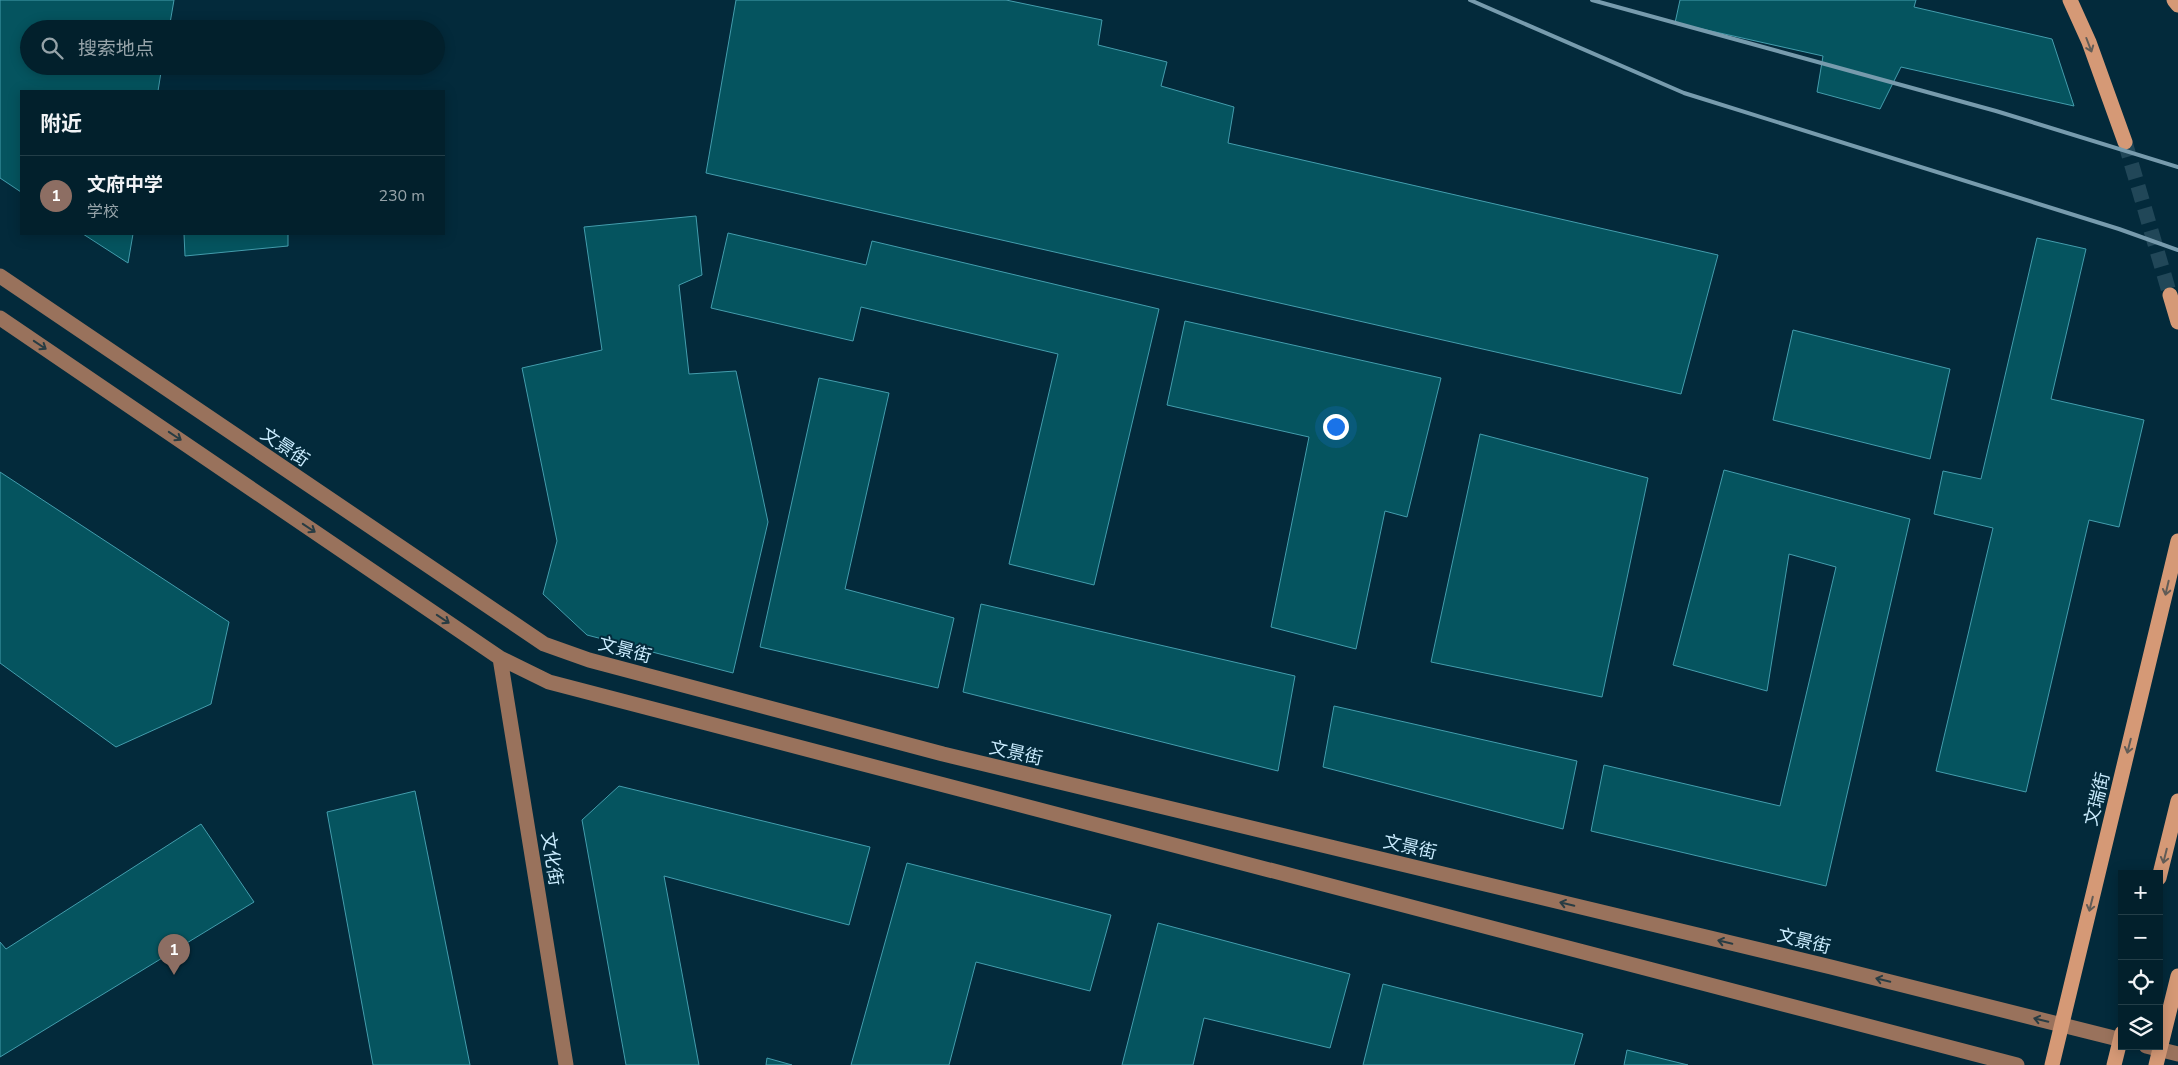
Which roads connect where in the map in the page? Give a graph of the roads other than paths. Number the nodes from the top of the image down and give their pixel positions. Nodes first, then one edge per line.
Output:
1 (2070, 0) edge
2 (2174, 0) edge
3 (2178, 5) edge
4 (2125, 142) tunnel mouth
5 (0, 276) edge
6 (2170, 295) tunnel mouth
7 (0, 318) edge
8 (2178, 322) edge
9 (2178, 541) edge
10 (500, 658) junction
11 (2178, 800) edge
12 (2161, 870) edge
13 (2178, 976) edge
14 (2163, 1019) edge
15 (2061, 1025) junction
16 (2118, 1039) edge
17 (2118, 1049) edge
18 (2153, 1050) edge
19 (2161, 1050) edge
20 (2178, 1054) edge
21 (566, 1065) edge
22 (2017, 1065) edge
23 (2052, 1065) edge
24 (2114, 1065) edge
25 (2156, 1065) edge

1 -> 4 highway
2 - 3 highway
15 -> 5 main road, 文景街
6 - 8 highway
7 -> 10 main road
9 -> 15 highway, 文瑞街
10 - 21 main road, 文化街
10 - 22 main road
11 -> 12 highway
13 - 14 highway
15 - 16 main road, 文景街
15 - 23 highway, 文瑞街
17 - 24 highway
18 - 25 highway
19 - 20 main road

